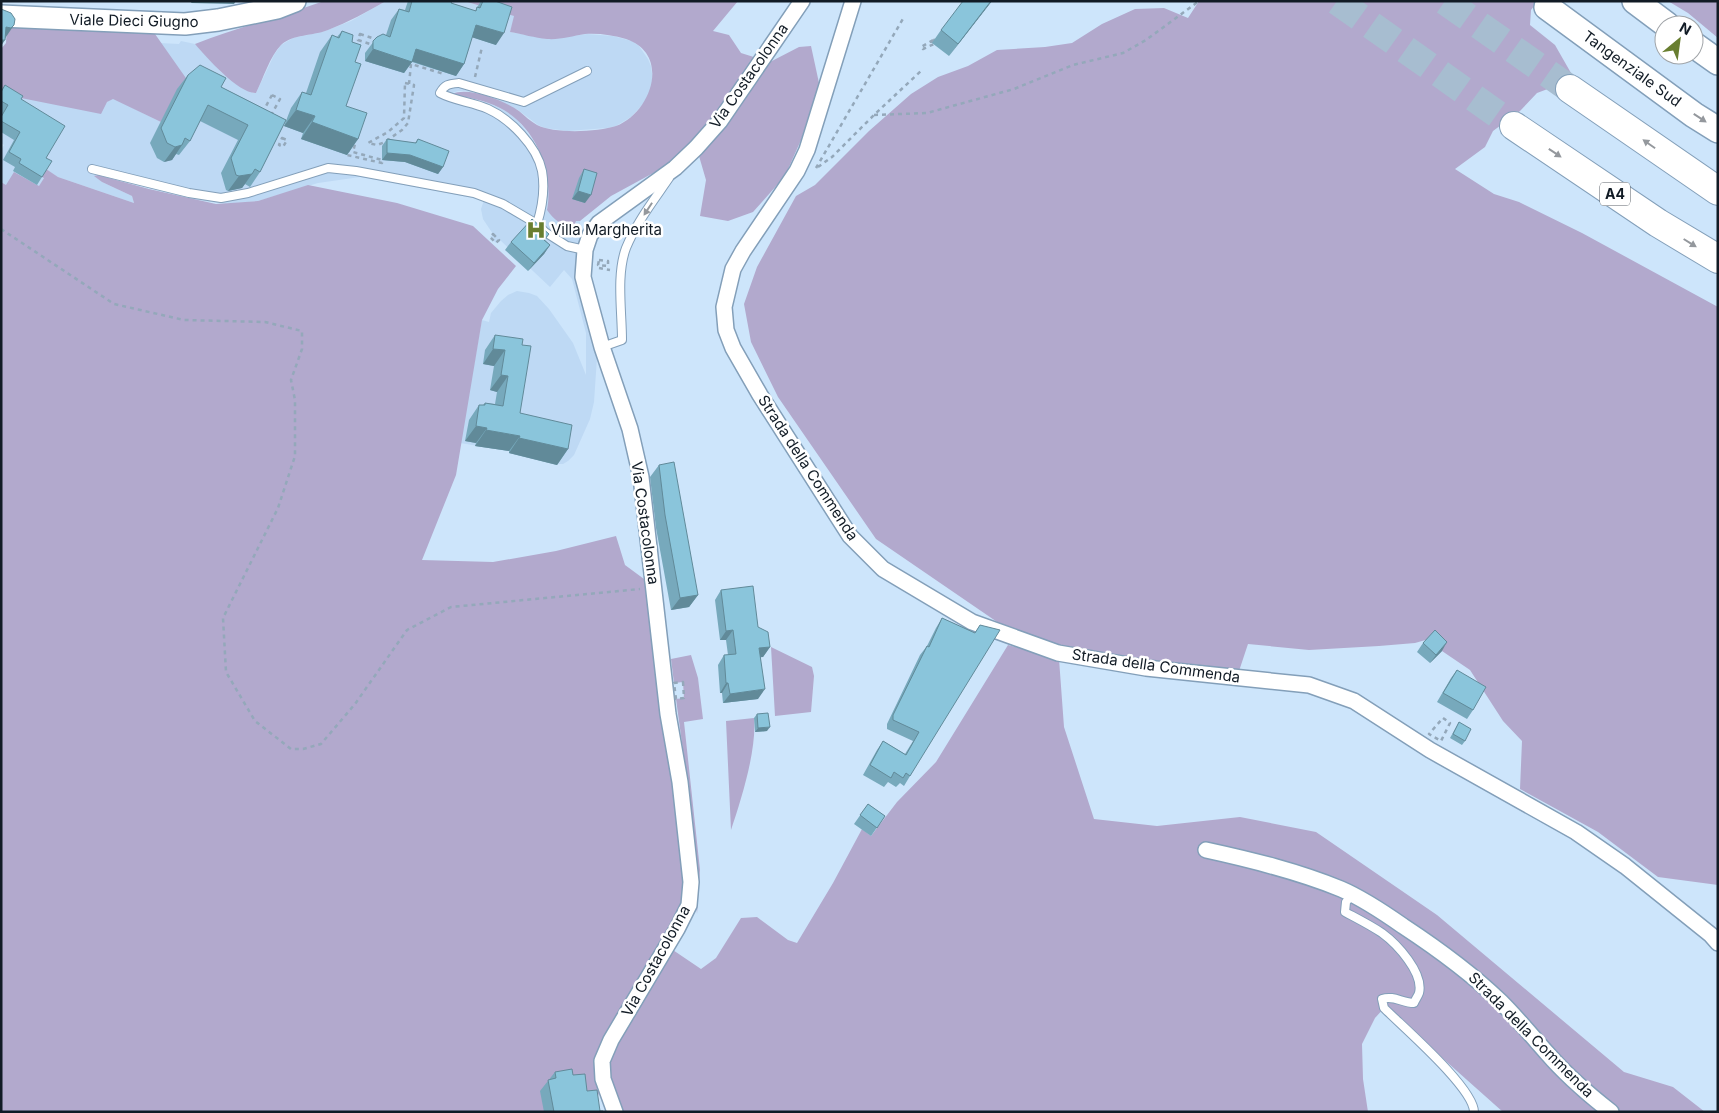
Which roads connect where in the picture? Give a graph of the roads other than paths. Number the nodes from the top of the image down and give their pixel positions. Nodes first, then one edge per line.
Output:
1 (295, 1) edge
2 (802, 1) edge
3 (853, 1) edge
4 (1635, 1) edge
5 (1547, 7) dead end
6 (1654, 15) edge
7 (1, 16) edge
8 (1704, 52) edge
9 (1718, 62) edge
10 (587, 71) dead end
11 (1570, 90) tunnel mouth
12 (1514, 126) tunnel mouth
13 (1718, 130) edge
14 (675, 168) junction
15 (92, 169) dead end
16 (1718, 191) edge
17 (537, 224) junction
18 (586, 250) junction
19 (1718, 260) edge
20 (602, 347) junction
21 (1206, 850) dead end
22 (1352, 895) junction
23 (1718, 943) edge
24 (615, 1112) edge
25 (1474, 1112) edge
26 (1611, 1112) edge

1 - 7 main road, Viale Dieci Giugno
2 - 14 street, Via Costacolonna
3 - 23 street, Strada della Commenda
4 - 6 highway
5 -> 13 highway, Tangenziale Sud
8 - 9 highway
10 - 17 lane
16 -> 11 highway
12 -> 19 highway, A4
14 - 18 street, Via Costacolonna
14 -> 20 lane
15 - 17 lane
17 - 18 lane
18 - 20 street, Via Costacolonna
20 - 24 street, Via Costacolonna
21 - 22 street, Strada della Commenda
22 - 25 lane
22 - 26 street, Strada della Commenda

